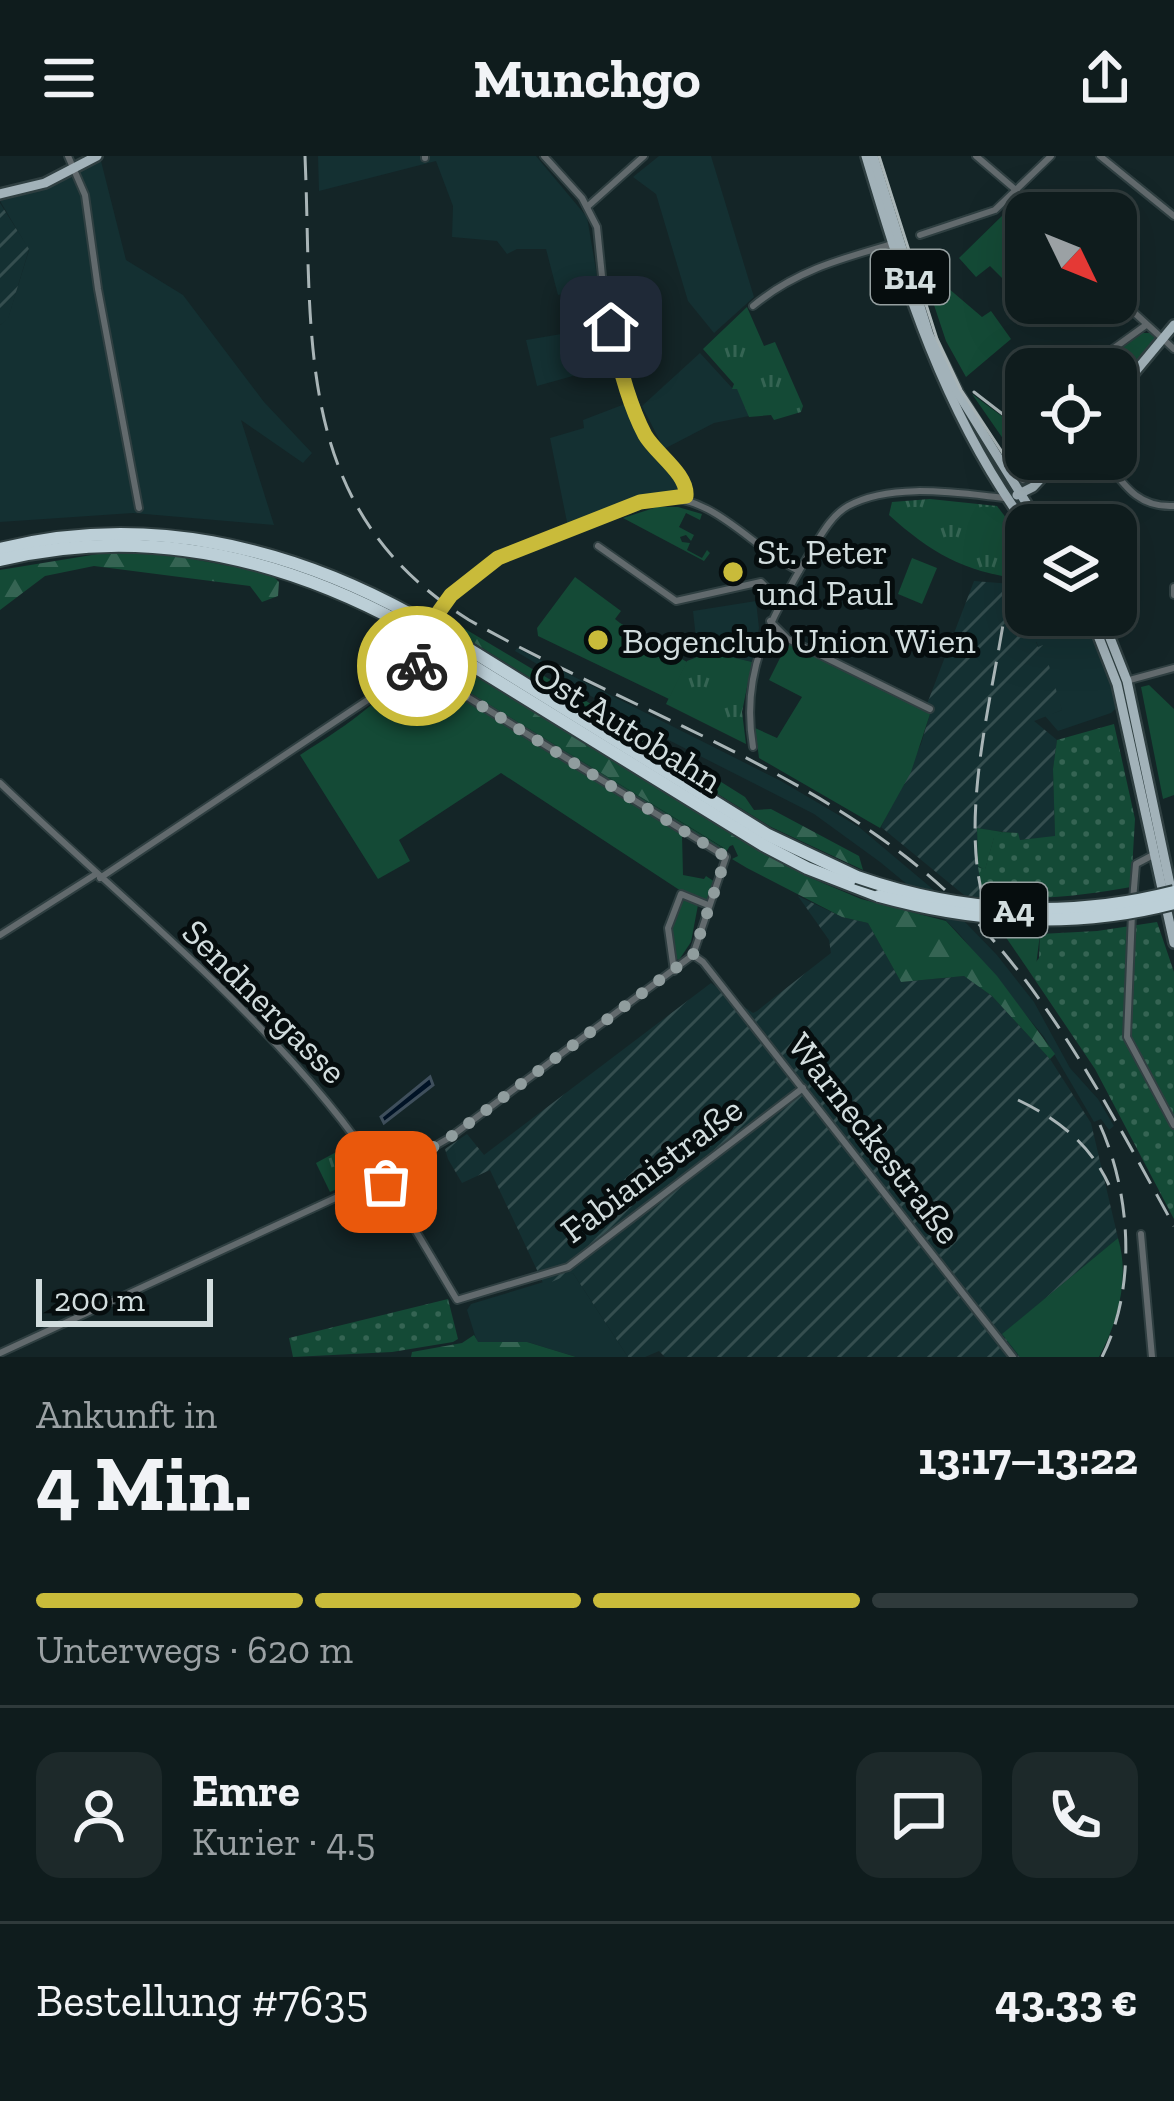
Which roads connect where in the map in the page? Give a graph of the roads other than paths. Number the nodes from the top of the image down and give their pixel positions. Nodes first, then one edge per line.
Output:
1 (68, 156) edge
2 (97, 156) edge
3 (544, 156) edge
4 (644, 156) edge
5 (869, 156) edge
6 (976, 156) edge
7 (1051, 156) edge
8 (1100, 156) edge
9 (73, 170) junction
10 (1018, 192) joint
11 (0, 194) edge
12 (1005, 201) edge
13 (587, 207) junction
14 (1174, 216) edge
15 (920, 235) dead end
16 (892, 244) junction
17 (753, 306) dead end
18 (1137, 316) edge
19 (1146, 325) junction
20 (1174, 325) edge
21 (1163, 339) junction
22 (1114, 348) edge
23 (1174, 349) edge
24 (1137, 370) edge
25 (1040, 480) edge
26 (1121, 480) edge
27 (1018, 494) junction
28 (1006, 498) junction
29 (684, 499) junction
30 (1010, 504) edge
31 (1025, 504) edge
32 (1174, 506) edge
33 (139, 508) dead end
34 (598, 546) dead end
35 (0, 549) edge
36 (0, 560) edge
37 (799, 571) junction
38 (790, 584) junction
39 (771, 592) junction
40 (775, 608) junction
41 (409, 620) junction
42 (770, 621) junction
43 (1100, 636) edge
44 (1108, 636) edge
45 (439, 638) junction
46 (406, 659) junction
47 (1174, 668) edge
48 (1122, 682) junction
49 (930, 709) dead end
50 (752, 747) dead end
51 (0, 783) edge
52 (1163, 853) edge
53 (98, 876) junction
54 (1174, 892) edge
55 (1174, 904) edge
56 (710, 905) junction
57 (0, 935) edge
58 (1174, 943) edge
59 (693, 955) junction
60 (674, 971) junction
61 (802, 1088) junction
62 (1174, 1126) edge
63 (383, 1176) junction
64 (1141, 1234) dead end
65 (457, 1300) joint
66 (0, 1353) edge
67 (1013, 1357) edge
68 (1152, 1357) edge

1 - 9 street
2 - 9 main road
3 - 13 street
4 - 13 street
5 - 16 main road, B14
5 - 27 main road, B14
6 - 10 street
7 - 10 street
8 - 14 street
9 - 11 main road
9 - 33 street
12 - 15 street
13 - 29 street
16 - 17 street
16 - 28 main road, B14
18 - 19 street
19 - 21 street
19 - 22 street
20 - 21 main road
21 - 23 street
21 - 24 main road
25 - 27 main road
26 - 32 street
27 - 28 main road
27 - 31 main road, B14
28 - 30 main road, B14
28 - 37 street
29 - 37 street
29 - 46 street
34 - 39 street
35 - 41 highway, Ost Autobahn / A4
36 - 41 highway, Ost Autobahn / A4
37 - 38 street
38 - 39 street
38 - 40 street
39 - 40 street
40 - 42 street
41 - 45 highway, Ost Autobahn / A4, bridge
42 - 49 street
42 - 50 street
43 - 48 main road
44 - 48 main road
45 - 54 highway, Ost Autobahn / A4, bridge
45 - 55 highway, Ost Autobahn / A4, bridge
46 - 53 street
46 - 56 street
47 - 48 street
48 - 52 main road
51 - 53 street, Sendnergasse
52 - 55 main road
52 - 58 main road
52 - 62 street
53 - 57 street
53 - 63 street, Sendnergasse
56 - 59 street
56 - 60 street
59 - 60 street
59 - 61 street, Warneckestraße
60 - 63 street
61 - 65 street, Fabianistraße
61 - 67 street, Warneckestraße
63 - 65 street, Sendnergasse
63 - 66 street
64 - 68 street

